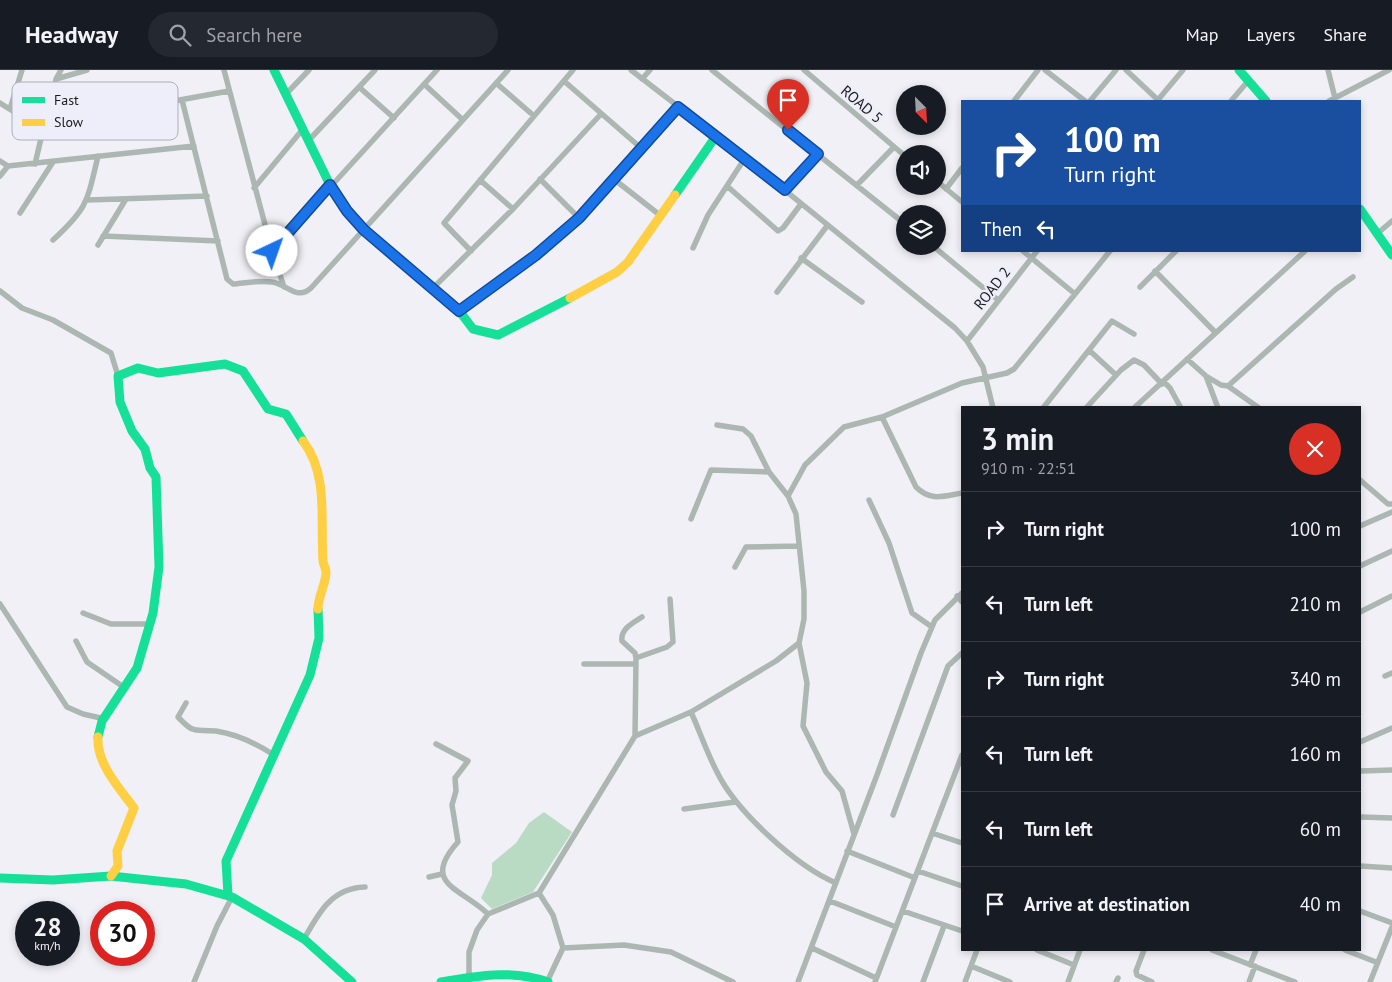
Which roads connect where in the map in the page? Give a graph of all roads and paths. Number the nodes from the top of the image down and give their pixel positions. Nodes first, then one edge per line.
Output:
1 (22, 70) edge
2 (61, 70) edge
3 (87, 70) edge
4 (224, 70) edge
5 (274, 70) edge
6 (309, 70) edge
7 (375, 70) edge
8 (437, 70) edge
9 (508, 70) edge
10 (574, 70) edge
11 (631, 70) edge
12 (650, 70) edge
13 (712, 70) edge
14 (804, 70) edge
15 (1038, 70) edge
16 (1045, 70) edge
17 (1116, 70) edge
18 (1126, 70) edge
19 (1183, 70) edge
20 (1239, 70) edge
21 (1328, 70) edge
22 (1389, 70) edge
23 (56, 79) junction
24 (642, 79) junction
25 (564, 81) junction
26 (1248, 81) junction
27 (18, 82) edge
28 (55, 82) edge
29 (496, 83) junction
30 (424, 84) junction
31 (359, 87) junction
32 (229, 91) junction
33 (286, 94) junction
34 (182, 100) junction
35 (1015, 100) edge
36 (1084, 100) edge
37 (1091, 100) edge
38 (1157, 100) edge
39 (1159, 100) edge
40 (1232, 100) edge
41 (1265, 100) edge
42 (1332, 100) edge
43 (178, 101) edge
44 (12, 102) edge
45 (0, 103) edge
46 (678, 107) junction
47 (10, 109) joint
48 (601, 114) junction
49 (534, 116) junction
50 (394, 118) junction
51 (463, 120) junction
52 (303, 129) junction
53 (716, 136) junction
54 (41, 140) edge
55 (309, 140) junction
56 (194, 146) junction
57 (894, 147) joint
58 (641, 148) junction
59 (818, 154) junction
60 (98, 156) junction
61 (745, 158) junction
62 (0, 161) edge
63 (53, 162) junction
64 (35, 164) junction
65 (8, 166) junction
66 (961, 169) edge
67 (0, 176) edge
68 (540, 179) junction
69 (480, 180) junction
70 (615, 180) junction
71 (330, 185) junction
72 (857, 185) junction
73 (727, 186) junction
74 (254, 188) junction
75 (946, 189) joint
76 (785, 190) junction
77 (207, 196) junction
78 (126, 199) junction
79 (88, 200) junction
80 (961, 201) edge
81 (801, 204) junction
82 (513, 209) junction
83 (1361, 211) edge
84 (20, 213) dead end
85 (661, 216) junction
86 (896, 217) edge
87 (579, 218) junction
88 (1392, 221) edge
89 (827, 226) junction
90 (364, 230) junction
91 (1378, 233) junction
92 (103, 236) junction
93 (53, 240) dead end
94 (218, 242) junction
95 (98, 245) dead end
96 (693, 248) dead end
97 (272, 251) junction
98 (471, 251) junction
99 (1024, 252) edge
100 (1036, 252) edge
101 (1109, 252) edge
102 (1175, 252) edge
103 (1304, 252) edge
104 (944, 255) edge
105 (1392, 255) edge
106 (801, 258) junction
107 (1031, 258) junction
108 (1156, 272) junction
109 (1353, 277) dead end
110 (284, 287) junction
111 (1140, 287) dead end
112 (433, 288) junction
113 (0, 291) edge
114 (777, 292) dead end
115 (1075, 294) junction
116 (998, 300) junction
117 (862, 302) dead end
118 (459, 311) junction
119 (1215, 332) junction
120 (1134, 334) dead end
121 (967, 341) junction
122 (1090, 351) junction
123 (1187, 359) junction
124 (1116, 375) junction
125 (118, 376) junction
126 (1206, 376) junction
127 (985, 378) junction
128 (1163, 383) junction
129 (1228, 386) junction
130 (992, 406) edge
131 (1045, 406) edge
132 (1088, 406) edge
133 (1136, 406) edge
134 (1180, 406) edge
135 (1217, 406) edge
136 (1256, 406) edge
137 (882, 416) junction
138 (717, 425) dead end
139 (769, 472) junction
140 (1361, 481) edge
141 (961, 493) edge
142 (788, 496) junction
143 (869, 500) dead end
144 (1392, 504) edge
145 (1392, 512) edge
146 (691, 519) dead end
147 (1361, 526) edge
148 (799, 546) junction
149 (1392, 551) edge
150 (1361, 566) edge
151 (735, 567) dead end
152 (960, 594) edge
153 (1392, 596) edge
154 (670, 599) dead end
155 (0, 604) edge
156 (1361, 612) edge
157 (83, 613) dead end
158 (642, 617) dead end
159 (149, 624) junction
160 (932, 627) junction
161 (76, 641) dead end
162 (799, 643) junction
163 (961, 654) edge
164 (635, 661) junction
165 (584, 664) dead end
166 (1392, 673) edge
167 (1385, 676) dead end
168 (124, 688) junction
169 (186, 703) dead end
170 (692, 712) junction
171 (105, 719) junction
172 (1392, 728) edge
173 (635, 736) junction
174 (1361, 742) edge
175 (436, 744) dead end
176 (274, 754) junction
177 (961, 758) edge
178 (1392, 770) edge
179 (1361, 771) edge
180 (736, 802) junction
181 (684, 809) dead end
182 (893, 816) dead end
183 (1361, 817) edge
184 (1392, 818) edge
185 (932, 833) junction
186 (854, 834) junction
187 (961, 844) edge
188 (847, 851) junction
189 (1361, 866) edge
190 (1392, 868) edge
191 (918, 871) junction
192 (442, 874) junction
193 (111, 876) junction
194 (429, 876) dead end
195 (0, 878) edge
196 (915, 878) junction
197 (836, 883) junction
198 (961, 886) edge
199 (365, 887) dead end
200 (539, 893) junction
201 (230, 896) junction
202 (830, 901) junction
203 (1361, 910) edge
204 (902, 911) junction
205 (488, 914) junction
206 (1392, 925) edge
207 (944, 926) junction
208 (896, 927) junction
209 (961, 931) edge
210 (304, 939) junction
211 (563, 948) junction
212 (812, 948) junction
213 (977, 951) edge
214 (1039, 951) edge
215 (1080, 951) edge
216 (1144, 951) edge
217 (1215, 951) edge
218 (1256, 951) edge
219 (1348, 951) edge
220 (1376, 962) junction
221 (1074, 965) junction
222 (1252, 965) junction
223 (971, 966) junction
224 (469, 978) junction
225 (876, 980) edge
226 (544, 981) edge
227 (194, 982) edge
228 (352, 982) edge
229 (441, 982) edge
230 (732, 982) edge
231 (798, 982) edge
232 (923, 982) edge
233 (965, 982) edge
234 (1010, 982) edge
235 (1068, 982) edge
236 (1152, 982) edge
237 (1250, 982) edge
238 (1293, 982) edge
239 (1370, 982) edge

1 - 27 street
2 - 23 street
3 - 23 street
4 - 32 street
5 - 33 street
6 - 33 street
7 - 31 street
8 - 30 street
9 - 29 street
10 - 25 street
11 - 24 street
12 - 24 street
13 - 59 street
14 - 57 street, ROAD 5
15 - 35 street
16 - 36 street
17 - 37 street
18 - 38 street
19 - 39 street
20 - 26 street
21 - 42 street
22 - 42 street
23 - 28 street
24 - 46 street
25 - 48 street
25 - 49 street
26 - 40 street
26 - 41 street
29 - 49 street
29 - 51 street
30 - 50 street
30 - 51 street
31 - 50 street
31 - 55 street
32 - 34 street
32 - 74 street
33 - 52 street
34 - 43 street
34 - 56 street
44 - 47 street
45 - 47 street
46 - 53 street
46 - 58 street
48 - 58 street
48 - 68 street
49 - 69 street
50 - 71 street
51 - 90 street
52 - 55 street
52 - 74 street
53 - 61 street
53 - 85 street
54 - 64 street
55 - 71 street
56 - 60 street
56 - 77 street
57 - 72 street
58 - 70 street
59 - 72 street
59 - 76 street
60 - 63 street
60 - 79 street
61 - 73 street
61 - 76 street
62 - 65 street
63 - 64 street
63 - 84 street
64 - 65 street
65 - 67 street
66 - 75 street
68 - 82 street
68 - 87 street
69 - 82 street
69 - 98 street
70 - 85 street
70 - 87 street
71 - 90 street
71 - 97 street
72 - 86 street
73 - 81 street
73 - 96 street
74 - 97 street
75 - 80 street
76 - 81 street
77 - 78 street
77 - 94 street
78 - 79 street
78 - 92 street
79 - 93 street
81 - 89 street
82 - 98 street
83 - 91 street
85 - 118 street
87 - 118 street
88 - 91 street
89 - 106 street
89 - 121 street
90 - 110 street
90 - 112 street
91 - 105 street
92 - 94 street
92 - 95 street
94 - 110 street
97 - 110 street
98 - 112 street
99 - 107 street
100 - 107 street, ROAD 2
101 - 115 street
102 - 108 street
103 - 119 street
104 - 116 street
106 - 114 street
106 - 117 street
107 - 115 street
107 - 116 street, ROAD 2
108 - 111 street
108 - 119 street
109 - 129 street
112 - 118 street
113 - 125 street
115 - 127 street
116 - 121 street, ROAD 2
119 - 123 street
120 - 122 street
121 - 127 street
122 - 124 street
122 - 131 street
123 - 126 street
123 - 128 street
124 - 128 street
124 - 132 street
125 - 159 street
125 - 176 street
126 - 129 street
126 - 135 street
127 - 130 street
127 - 137 street
128 - 133 street
128 - 134 street
129 - 136 street
137 - 141 street
137 - 142 street
138 - 139 street
139 - 142 street
139 - 146 street
140 - 144 street
142 - 148 street
143 - 160 street
145 - 147 street
148 - 151 street
148 - 162 street
149 - 150 street
152 - 160 street
153 - 156 street
154 - 164 street
155 - 171 street
157 - 159 street
158 - 164 street
159 - 168 street
160 - 186 street
161 - 168 street
162 - 170 street
162 - 186 street
163 - 182 street
164 - 165 street
164 - 173 street
166 - 167 street
168 - 171 street
169 - 176 street
170 - 173 street
170 - 180 street
171 - 193 street
172 - 174 street
173 - 200 street
175 - 192 street
176 - 201 street
177 - 185 street
178 - 179 street
180 - 181 street
180 - 197 street
183 - 184 street
185 - 187 street
185 - 191 street
186 - 188 street
188 - 196 street
188 - 197 street
189 - 190 street
191 - 196 street
191 - 198 street
192 - 194 street
192 - 205 street
193 - 195 street
193 - 201 street
196 - 204 street
197 - 202 street
199 - 210 street
200 - 205 street
200 - 211 street
201 - 210 street
201 - 227 street
202 - 208 street
202 - 212 street
203 - 206 street
204 - 207 street
204 - 208 street
205 - 224 street
206 - 220 street
207 - 209 street
207 - 232 street
208 - 225 street
210 - 228 street
211 - 226 street
211 - 230 street
212 - 225 street
212 - 231 street
213 - 223 street
214 - 221 street
215 - 221 street
216 - 236 street
217 - 222 street
218 - 222 street
219 - 220 street
220 - 239 street
221 - 235 street
222 - 237 street
222 - 238 street
223 - 233 street
223 - 234 street
224 - 226 street
224 - 229 street

